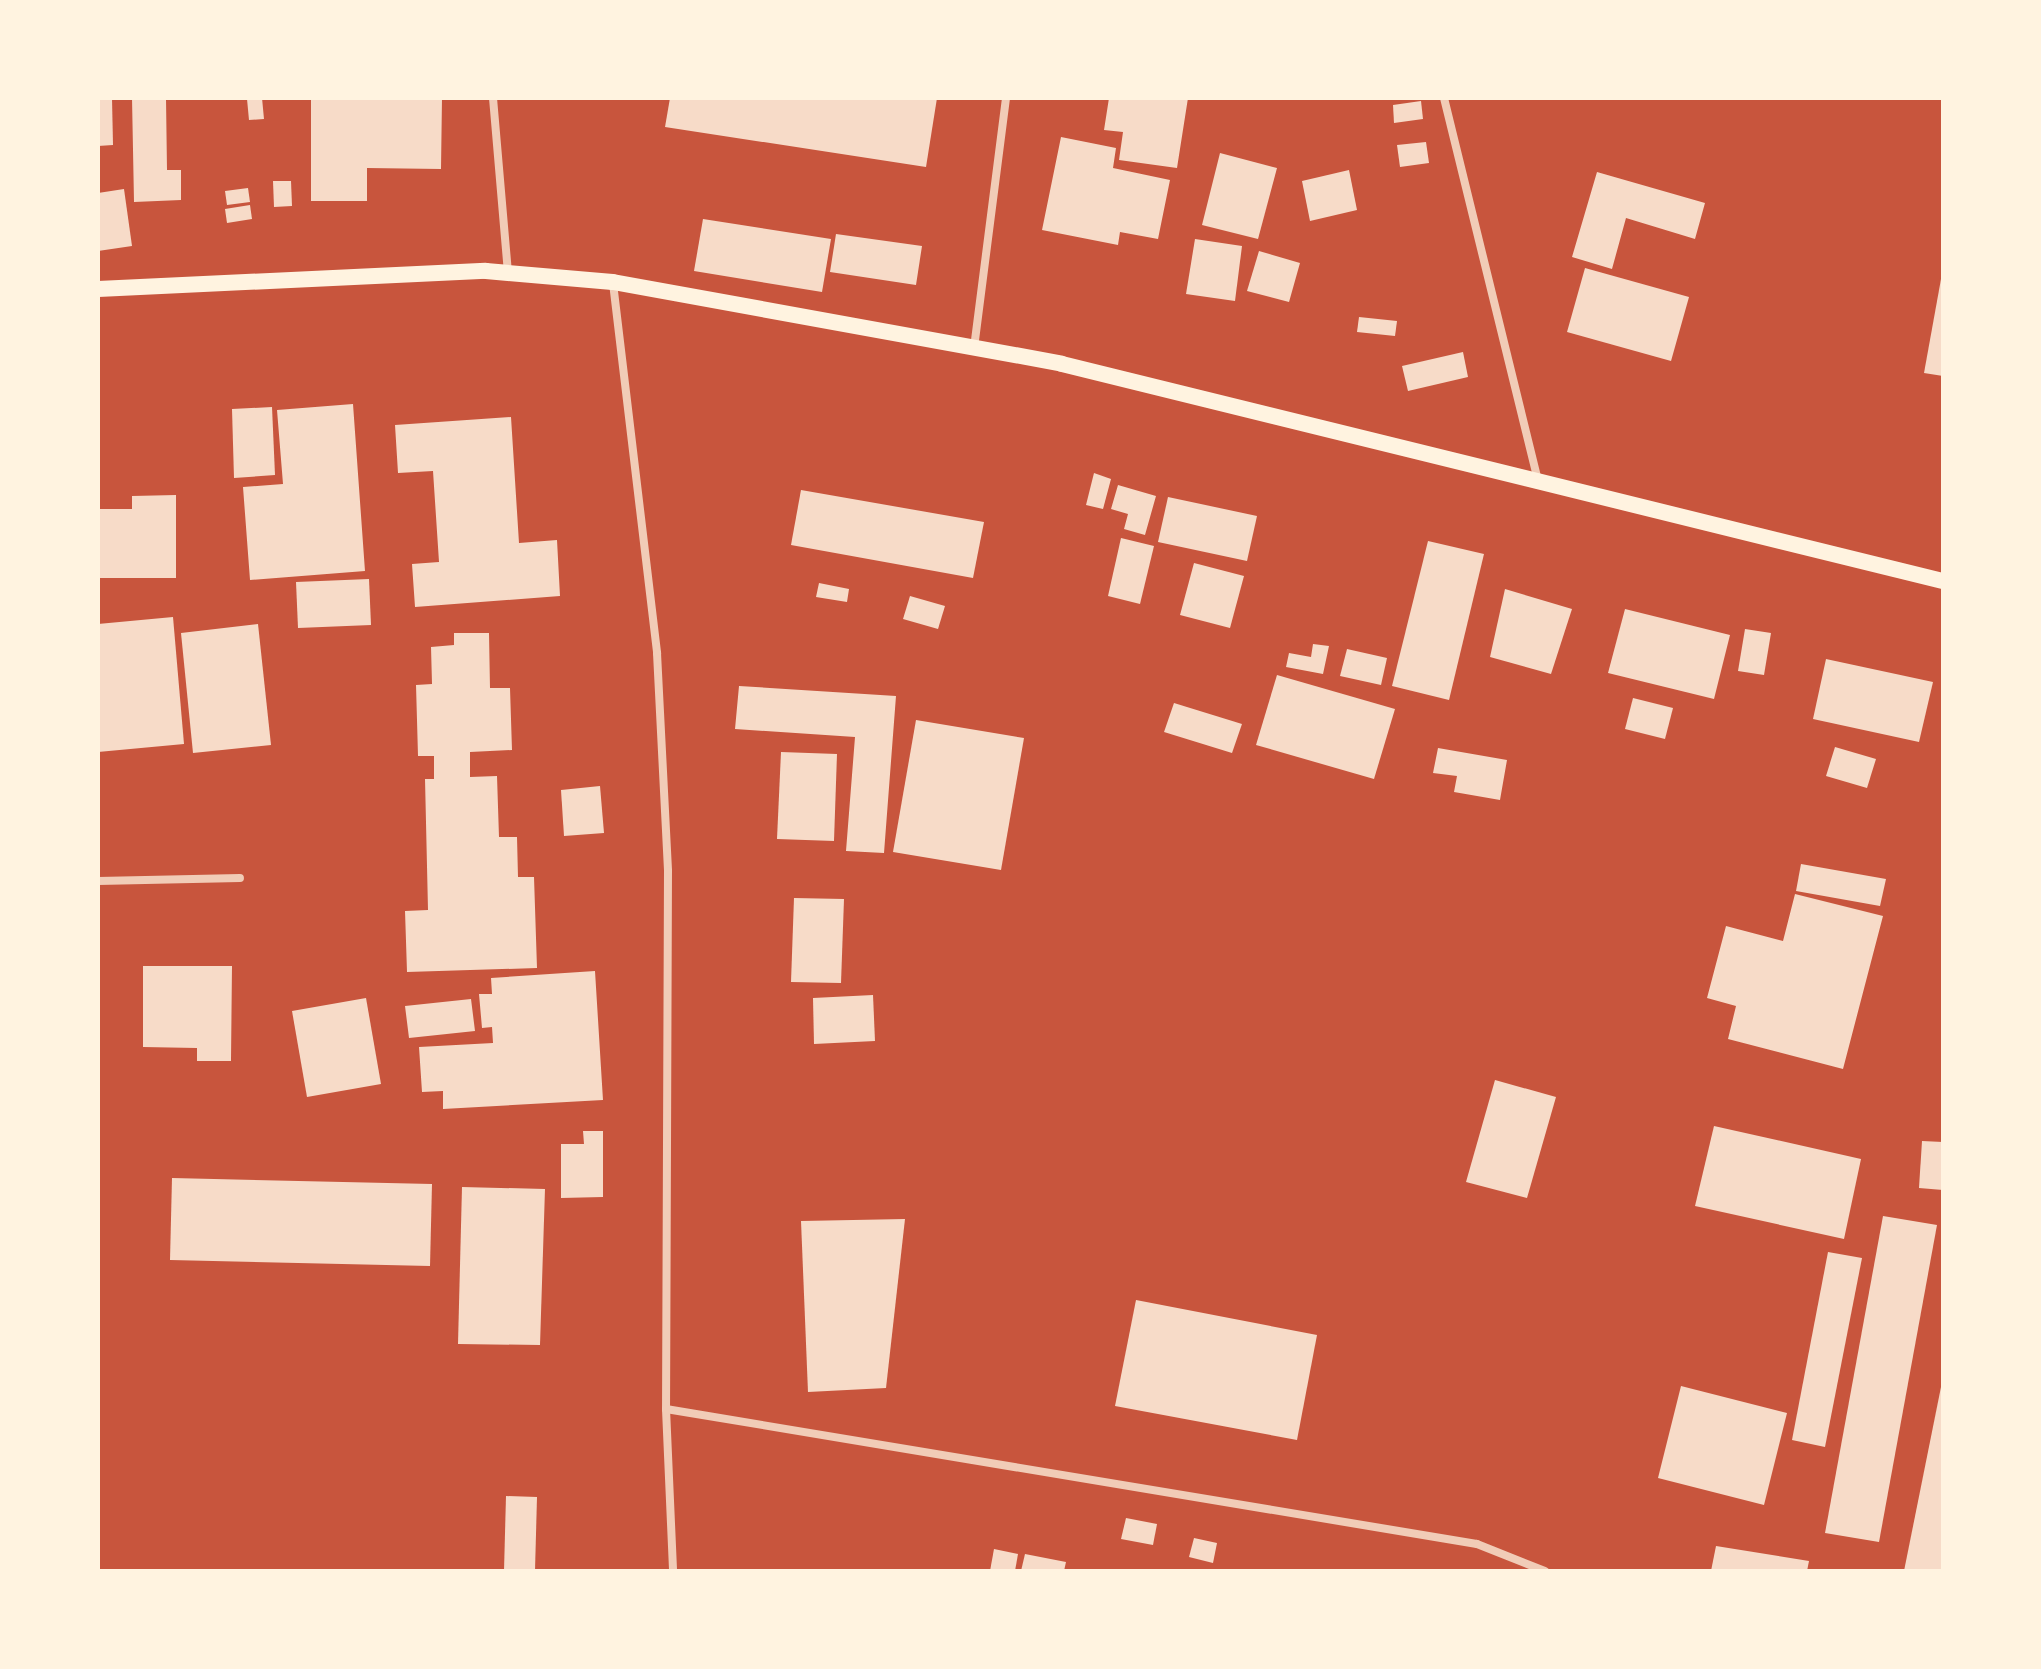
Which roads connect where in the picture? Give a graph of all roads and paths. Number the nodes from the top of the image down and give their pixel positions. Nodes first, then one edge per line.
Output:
1 (493, 98) edge
2 (1006, 98) edge
3 (1444, 98) edge
4 (508, 275) junction
5 (613, 282) junction
6 (98, 289) edge
7 (974, 349) junction
8 (1538, 481) junction
9 (1943, 581) edge
10 (240, 878) dead end
11 (98, 881) edge
12 (666, 1409) junction
13 (673, 1571) edge
14 (1545, 1571) edge

1 - 4 street
2 - 7 street
3 - 8 street
4 - 5 main road
4 - 6 main road
5 - 7 main road
5 - 12 street
7 - 8 main road
8 - 9 main road
10 - 11 street
12 - 13 street
12 - 14 street

